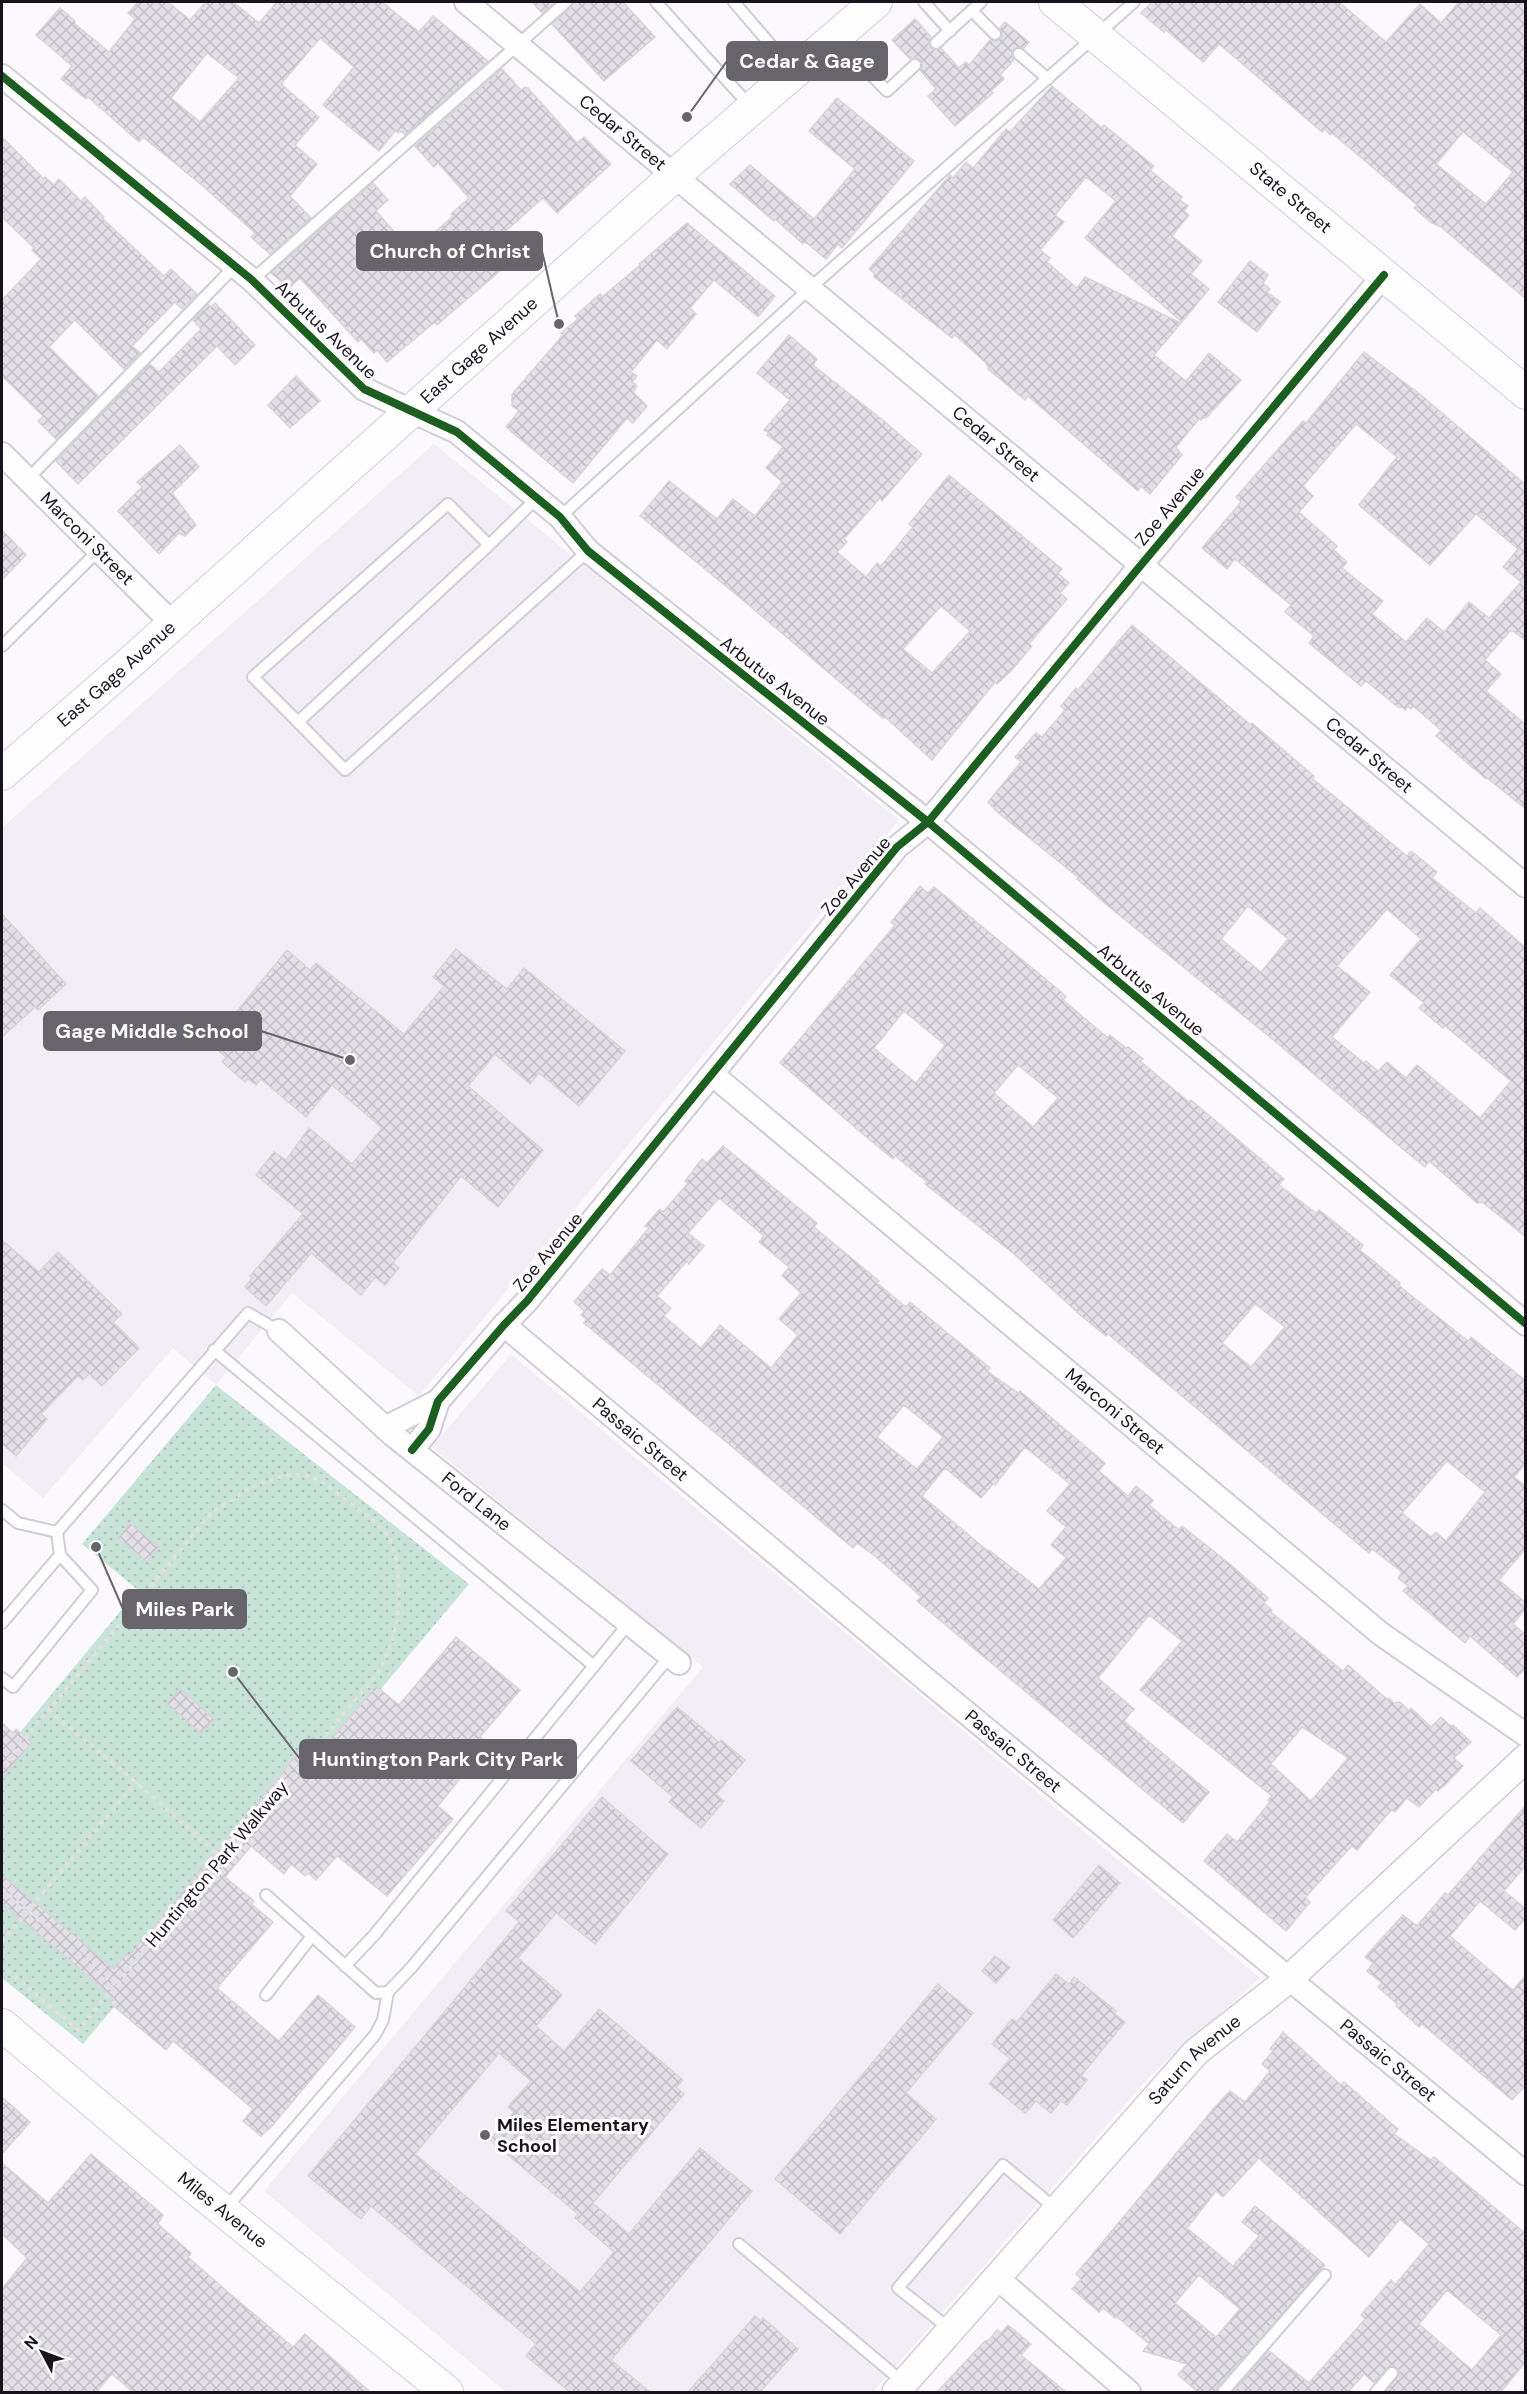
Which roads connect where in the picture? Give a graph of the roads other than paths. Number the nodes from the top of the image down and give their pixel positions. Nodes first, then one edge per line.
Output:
1 (466, 2) edge
2 (566, 2) edge
3 (656, 2) edge
4 (734, 2) edge
5 (876, 2) edge
6 (924, 2) edge
7 (981, 2) edge
8 (1055, 2) edge
9 (1134, 2) edge
10 (972, 11) junction
11 (950, 31) junction
12 (995, 34) dead end
13 (1096, 36) junction
14 (834, 37) junction
15 (517, 43) junction
16 (936, 43) dead end
17 (1019, 54) dead end
18 (915, 64) dead end
19 (793, 72) junction
20 (2, 76) edge
21 (1048, 79) junction
22 (751, 107) junction
23 (673, 176) junction
24 (244, 273) junction
25 (1384, 275) junction
26 (809, 289) junction
27 (1526, 393) edge
28 (408, 411) junction
29 (2, 454) edge
30 (27, 480) junction
31 (537, 498) junction
32 (560, 517) junction
33 (489, 544) junction
34 (98, 551) junction
35 (588, 551) junction
36 (1141, 565) junction
37 (173, 624) junction
38 (2, 646) edge
39 (298, 722) junction
40 (7, 766) edge
41 (928, 822) junction
42 (1526, 886) edge
43 (713, 1075) junction
44 (1526, 1324) edge
45 (504, 1325) junction
46 (279, 1331) joint
47 (214, 1350) junction
48 (438, 1401) junction
49 (385, 1428) junction
50 (412, 1450) junction
51 (2, 1510) edge
52 (57, 1532) junction
53 (60, 1555) junction
54 (630, 1622) junction
55 (2, 1623) edge
56 (674, 1660) joint
57 (594, 1666) junction
58 (2, 1678) edge
59 (1526, 1735) edge
60 (1526, 1758) edge
61 (267, 1895) dead end
62 (312, 1936) junction
63 (345, 1966) junction
64 (1289, 1979) junction
65 (388, 1992) junction
66 (266, 1995) dead end
67 (2, 2025) edge
68 (1526, 2174) edge
69 (1056, 2209) junction
70 (224, 2211) junction
71 (739, 2244) dead end
72 (1325, 2275) dead end
73 (996, 2277) junction
74 (950, 2330) junction
75 (1392, 2373) dead end
76 (900, 2388) edge
77 (447, 2392) edge
78 (1129, 2392) edge
79 (1223, 2392) edge
80 (1376, 2392) edge

1 - 15 street, Cedar Street
2 - 15 lane
3 - 22 lane
4 - 19 lane
5 - 14 main road, East Gage Avenue
6 - 11 lane
7 - 10 lane
8 - 13 main road, State Street
9 - 13 lane
10 - 11 lane
10 - 12 lane
11 - 16 lane
13 - 21 lane
13 - 25 main road, State Street
14 - 18 lane
14 - 19 main road, East Gage Avenue
15 - 23 street, Cedar Street
15 - 24 lane
17 - 21 lane
19 - 22 main road, East Gage Avenue
20 - 24 street, Arbutus Avenue
21 - 26 lane
22 - 23 main road, East Gage Avenue
23 - 26 street, Cedar Street
23 - 28 main road, East Gage Avenue
24 - 28 street, Arbutus Avenue
24 - 30 lane
25 - 27 main road, State Street
25 - 36 street, Zoe Avenue
26 - 32 lane
26 - 36 street, Cedar Street
28 - 31 street, Arbutus Avenue
28 - 37 main road, East Gage Avenue
29 - 30 street, Marconi Street
30 - 34 street, Marconi Street
31 - 32 street, Arbutus Avenue
31 - 33 lane
32 - 35 street, Arbutus Avenue
33 - 39 lane
33 - 39 lane
34 - 37 street, Marconi Street
34 - 38 lane
35 - 39 lane
35 - 41 street, Arbutus Avenue
36 - 41 street, Zoe Avenue
36 - 42 street, Cedar Street
37 - 40 main road, East Gage Avenue
41 - 43 street, Zoe Avenue
41 - 44 street, Arbutus Avenue
43 - 45 street, Zoe Avenue
43 - 59 street, Marconi Street
45 - 48 street, Zoe Avenue
45 - 64 street, Passaic Street
46 - 47 lane
46 - 49 street, Ford Lane
47 - 52 lane
47 - 57 lane
48 - 49 street, Zoe Avenue
48 - 50 street, Zoe Avenue
49 - 50 street, Ford Lane
50 - 54 street, Ford Lane
51 - 52 lane
52 - 53 lane
53 - 55 lane
53 - 58 lane
54 - 56 street, Ford Lane
54 - 57 lane
56 - 65 lane
57 - 63 lane
60 - 64 street, Saturn Avenue
61 - 62 lane
62 - 63 lane
62 - 66 lane
63 - 65 lane
64 - 68 street, Passaic Street
64 - 69 street, Saturn Avenue
65 - 70 lane
67 - 70 main road, Miles Avenue
69 - 73 street, Saturn Avenue
69 - 74 lane
70 - 77 main road, Miles Avenue
71 - 76 lane
72 - 79 lane
73 - 74 street, Saturn Avenue
73 - 78 street
74 - 76 street, Saturn Avenue
75 - 80 lane

